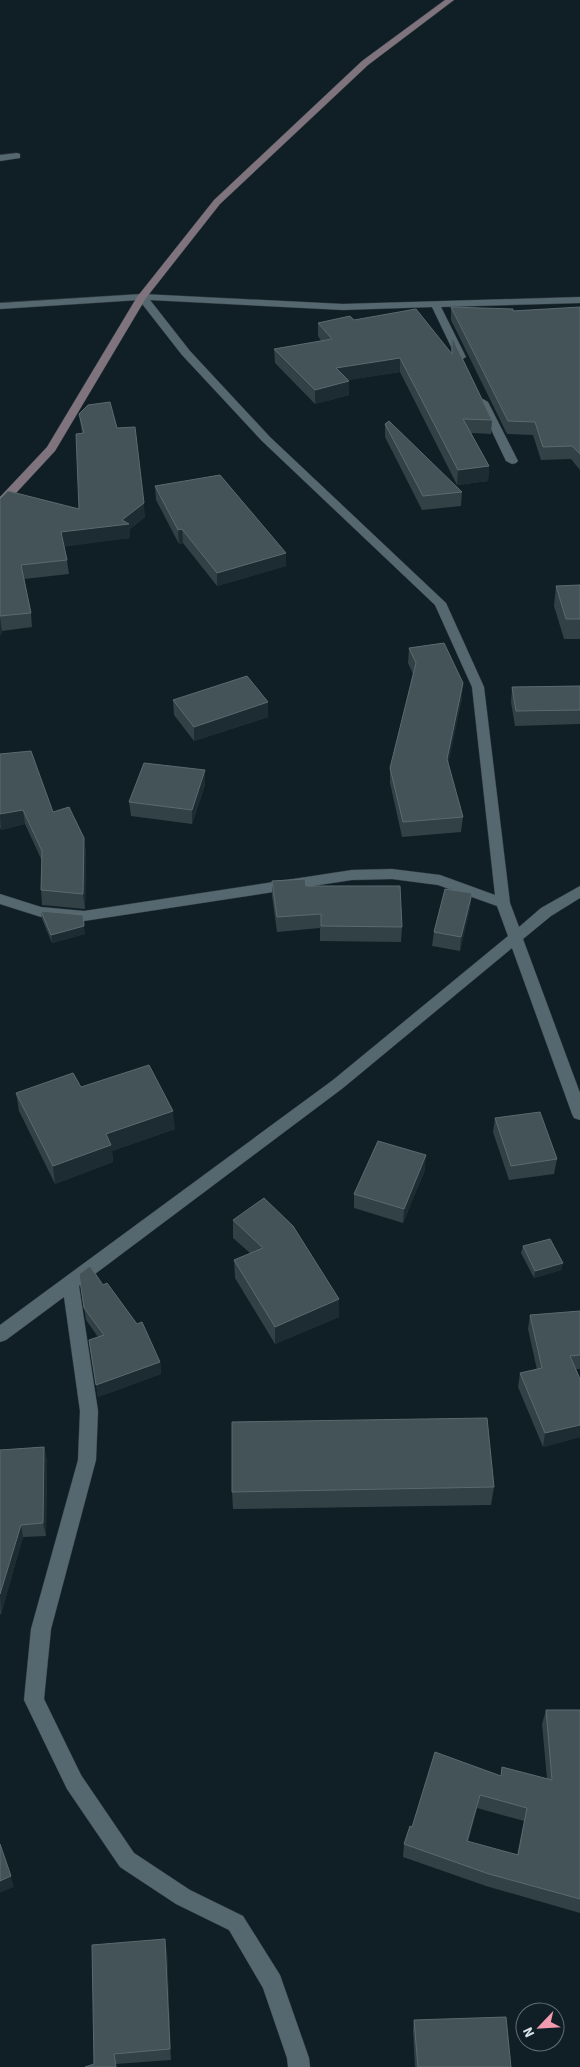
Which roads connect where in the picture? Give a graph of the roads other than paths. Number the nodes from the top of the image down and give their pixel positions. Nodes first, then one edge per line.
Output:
1 (450, 0) edge
2 (17, 156) dead end
3 (0, 158) edge
4 (142, 297) junction
5 (580, 300) edge
6 (435, 304) junction
7 (0, 306) edge
8 (465, 365) edge
9 (478, 391) edge
10 (512, 461) dead end
11 (0, 504) edge
12 (580, 891) edge
13 (0, 899) edge
14 (503, 903) junction
15 (516, 937) junction
16 (580, 1114) edge
17 (70, 1283) junction
18 (0, 1335) edge
19 (298, 2067) edge

1 - 4 street
2 - 3 street
4 - 6 street
4 - 7 street
4 - 11 street
4 - 14 street
5 - 6 street
6 - 8 street
9 - 10 street
12 - 15 street
13 - 14 street
14 - 15 street
15 - 16 street
15 - 17 street
17 - 18 street
17 - 19 street

